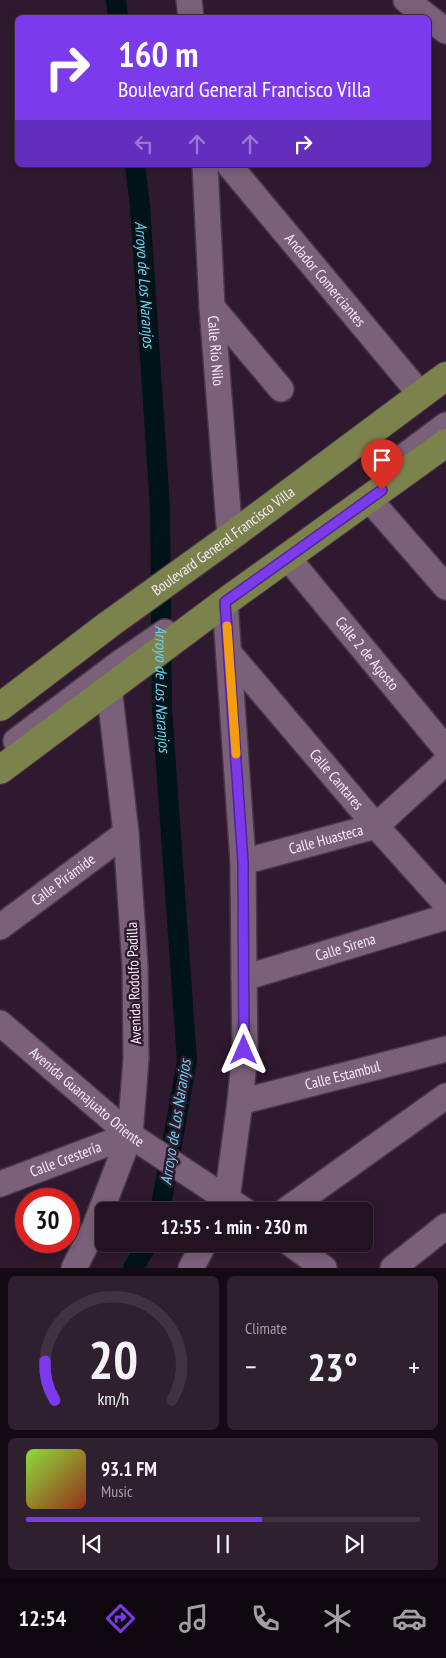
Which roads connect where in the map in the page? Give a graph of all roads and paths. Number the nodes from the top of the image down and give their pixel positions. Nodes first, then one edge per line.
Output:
1 (189, 0) edge
2 (406, 0) edge
3 (191, 15) edge
4 (425, 15) edge
5 (431, 19) edge
6 (446, 31) edge
7 (204, 167) edge
8 (231, 167) edge
9 (212, 307) junction
10 (446, 376) edge
11 (281, 389) dead end
12 (433, 393) edge
13 (446, 425) edge
14 (446, 443) edge
15 (369, 499) junction
16 (230, 538) junction
17 (288, 558) junction
18 (170, 587) junction
19 (446, 587) edge
20 (225, 602) junction
21 (137, 612) junction
22 (174, 633) junction
23 (229, 653) junction
24 (139, 657) junction
25 (109, 687) junction
26 (0, 708) edge
27 (0, 721) edge
28 (446, 749) edge
29 (0, 753) edge
30 (446, 762) edge
31 (0, 770) edge
32 (376, 826) junction
33 (126, 833) junction
34 (243, 862) junction
35 (446, 904) edge
36 (446, 917) edge
37 (0, 927) edge
38 (244, 978) junction
39 (0, 1023) edge
40 (446, 1049) edge
41 (446, 1096) edge
42 (240, 1102) junction
43 (130, 1135) junction
44 (0, 1184) edge
45 (224, 1202) edge
46 (231, 1202) edge
47 (298, 1202) edge
48 (446, 1226) edge
49 (200, 1252) edge
50 (302, 1252) edge
51 (74, 1268) edge
52 (191, 1268) edge
53 (324, 1268) edge
54 (393, 1268) edge

1 - 3 street
2 - 4 street
5 - 6 street
7 - 9 street, Calle Río Nilo
8 - 12 street, Andador Comerciantes
9 - 11 street
9 - 16 street, Calle Río Nilo
10 - 12 main road, Boulevard General Francisco Villa
12 - 16 main road, Boulevard General Francisco Villa
12 - 18 street
13 - 22 street
14 - 15 main road
15 - 17 main road
15 - 19 street
16 - 18 main road, Boulevard General Francisco Villa
17 - 20 main road
17 - 28 street, Calle 2 de Agosto
18 - 21 main road, Boulevard General Francisco Villa
20 - 22 main road
20 - 23 street
21 - 26 main road, Boulevard General Francisco Villa
21 - 27 street
22 - 24 main road
23 - 32 street, Calle Cantares
23 - 34 street
24 - 25 main road
24 - 29 street
25 - 31 main road
25 - 33 street, Avenida Rodolfo Padilla
30 - 32 street, Calle Huasteca
32 - 34 street, Calle Huasteca
32 - 35 street, Calle Cantares
33 - 37 street, Calle Pirámide
33 - 43 street, Avenida Rodolfo Padilla
34 - 38 street
36 - 38 street, Calle Sirena
38 - 42 street
39 - 43 street, Avenida Guanajuato Oriente
40 - 42 street, Calle Estambul
41 - 47 street
42 - 46 street
43 - 44 street, Calle Crestería
43 - 45 street, Avenida Guanajuato Oriente
43 - 51 street, Avenida Rodolfo Padilla
48 - 54 street
49 - 52 street
50 - 53 street

